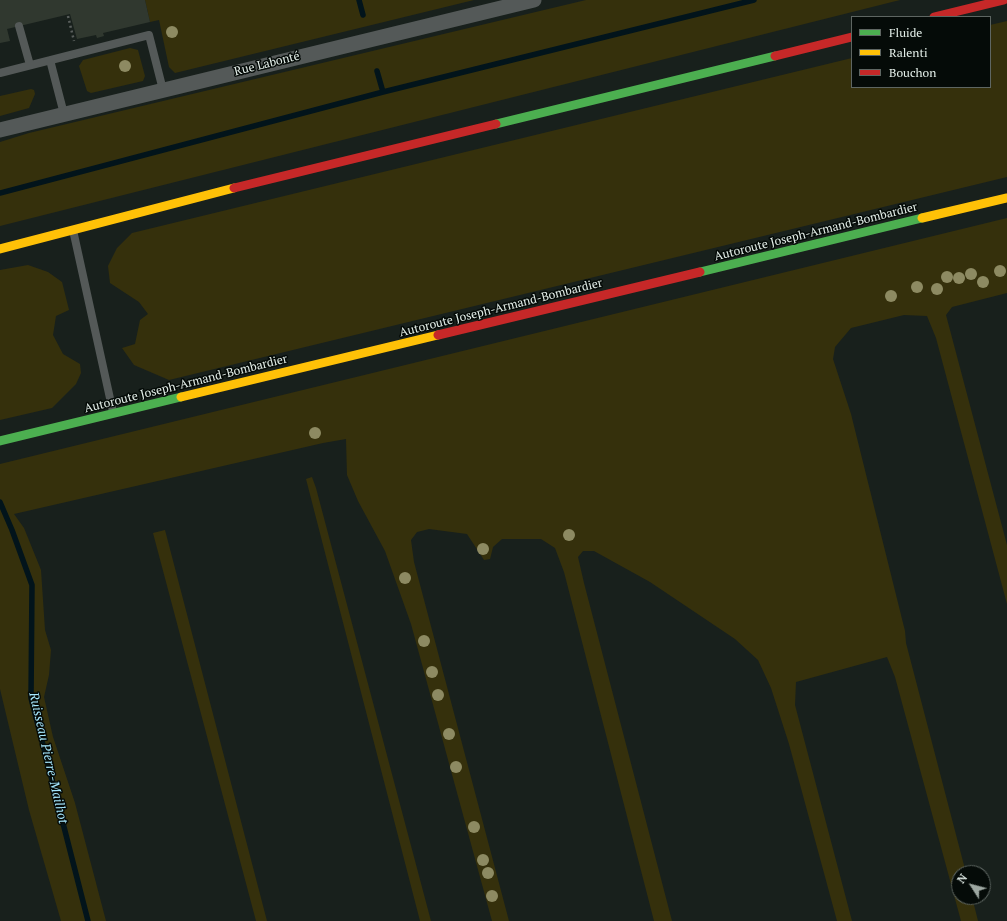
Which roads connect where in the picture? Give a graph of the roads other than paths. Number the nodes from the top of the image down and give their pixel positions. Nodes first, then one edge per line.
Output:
1 (534, 0) edge
2 (1004, 0) edge
3 (938, 16) edge
4 (19, 26) dead end
5 (851, 37) edge
6 (50, 60) junction
7 (30, 65) junction
8 (0, 73) edge
9 (163, 90) junction
10 (64, 114) junction
11 (0, 130) edge
12 (1007, 198) edge
13 (73, 230) junction
14 (0, 249) edge
15 (113, 414) junction
16 (0, 441) edge

1 - 9 street, Rue Labonté
2 - 3 highway
4 - 7 lane
5 - 13 highway
6 - 7 lane
6 - 9 lane
6 - 10 lane
7 - 8 lane
9 - 10 street, Rue Labonté
10 - 11 street, Rue Labonté
12 - 15 highway, Autoroute Joseph-Armand-Bombardier
13 - 14 highway
13 - 15 lane
15 - 16 highway, Autoroute Joseph-Armand-Bombardier

